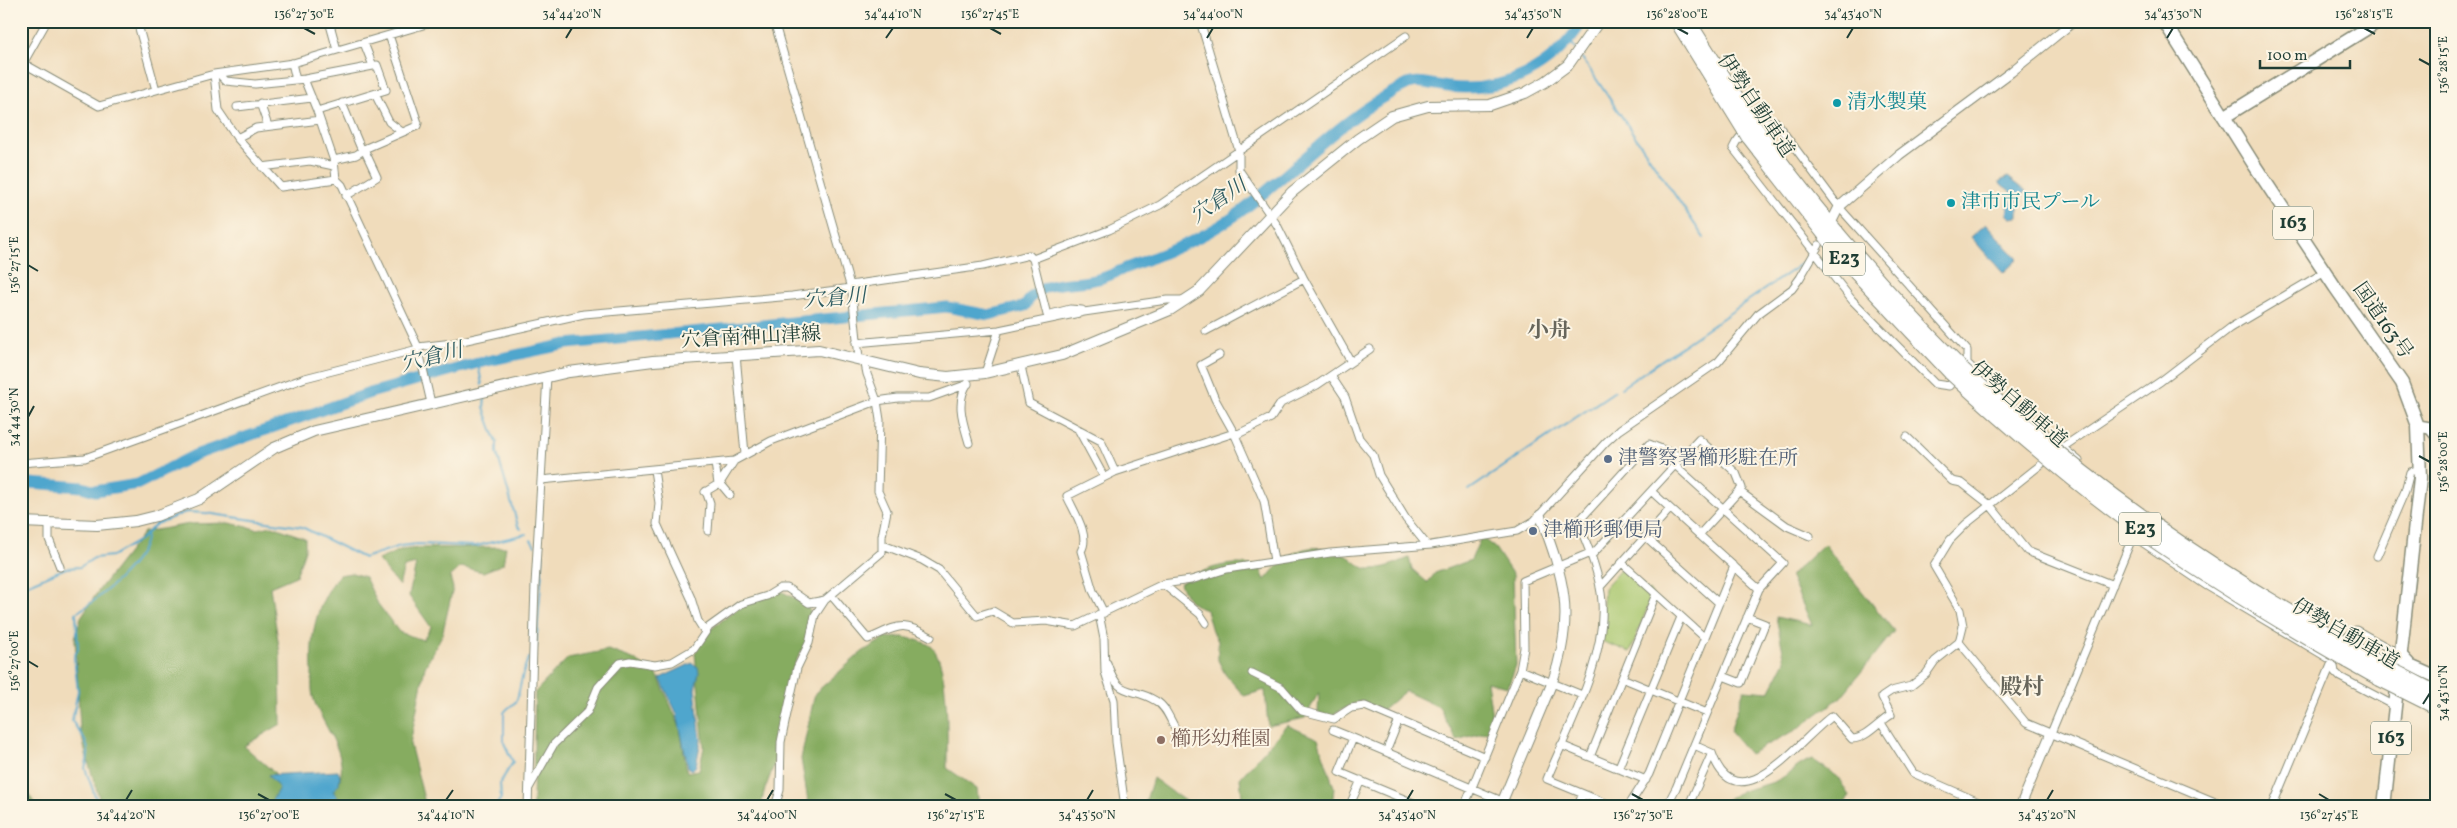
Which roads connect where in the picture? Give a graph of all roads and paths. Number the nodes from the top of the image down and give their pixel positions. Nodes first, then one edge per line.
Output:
1 (47, 21) edge
2 (137, 21) edge
3 (329, 21) edge
4 (437, 21) edge
5 (774, 21) edge
6 (1200, 21) edge
7 (1599, 21) edge
8 (1676, 21) edge
9 (1688, 21) edge
10 (2074, 21) edge
11 (2164, 21) edge
12 (2379, 21) edge
13 (389, 35) junction
14 (1406, 36) dead end
15 (364, 43) junction
16 (337, 50) junction
17 (292, 63) junction
18 (22, 64) edge
19 (374, 66) junction
20 (217, 74) junction
21 (300, 80) junction
22 (156, 90) junction
23 (375, 94) junction
24 (312, 98) junction
25 (260, 103) junction
26 (342, 103) junction
27 (237, 107) dead end
28 (317, 111) junction
29 (2224, 117) junction
30 (320, 120) junction
31 (268, 126) junction
32 (402, 132) junction
33 (1753, 133) junction
34 (237, 138) junction
35 (363, 150) junction
36 (1239, 151) junction
37 (334, 163) junction
38 (262, 167) junction
39 (336, 179) junction
40 (346, 196) junction
41 (1839, 208) junction
42 (1268, 212) junction
43 (1832, 219) dead end
44 (1819, 245) dead end
45 (1814, 252) junction
46 (1033, 261) junction
47 (2325, 272) junction
48 (1304, 279) junction
49 (851, 288) junction
50 (1186, 300) junction
51 (1084, 312) junction
52 (1000, 330) junction
53 (1206, 331) dead end
54 (856, 341) junction
55 (418, 349) junction
56 (1370, 349) dead end
57 (736, 355) junction
58 (1219, 355) dead end
59 (861, 358) junction
60 (1351, 362) junction
61 (1021, 366) junction
62 (1959, 367) junction
63 (981, 374) junction
64 (548, 376) junction
65 (1332, 376) junction
66 (968, 384) junction
67 (431, 401) junction
68 (877, 401) junction
69 (2418, 426) junction
70 (1078, 429) junction
71 (1234, 433) junction
72 (2436, 435) edge
73 (1907, 437) dead end
74 (969, 443) dead end
75 (2063, 447) junction
76 (745, 454) junction
77 (1682, 457) junction
78 (734, 461) junction
79 (21, 463) edge
80 (715, 463) junction
81 (1675, 465) junction
82 (2420, 469) junction
83 (654, 470) junction
84 (1115, 472) junction
85 (1104, 477) junction
86 (541, 480) junction
87 (719, 483) junction
88 (1651, 492) junction
89 (1739, 492) junction
90 (730, 495) dead end
91 (1990, 505) junction
92 (1723, 508) junction
93 (1670, 509) junction
94 (1540, 515) junction
95 (21, 522) edge
96 (49, 523) junction
97 (708, 531) dead end
98 (1699, 535) junction
99 (1646, 536) junction
100 (1810, 536) dead end
101 (883, 545) junction
102 (1427, 545) junction
103 (1591, 555) junction
104 (2376, 556) dead end
105 (1274, 561) junction
106 (1622, 563) junction
107 (1559, 566) junction
108 (1734, 566) junction
109 (60, 567) dead end
110 (1163, 584) junction
111 (2113, 585) junction
112 (1600, 587) junction
113 (1759, 589) junction
114 (1656, 594) junction
115 (828, 597) junction
116 (1719, 603) junction
117 (1101, 614) junction
118 (1681, 617) junction
119 (1748, 617) junction
120 (1206, 623) dead end
121 (705, 632) junction
122 (931, 637) dead end
123 (2346, 637) junction
124 (1705, 638) junction
125 (1959, 642) junction
126 (2401, 655) junction
127 (1105, 658) junction
128 (2333, 661) junction
129 (1520, 670) junction
130 (1252, 673) dead end
131 (2383, 673) junction
132 (1723, 676) junction
133 (2436, 677) edge
134 (1622, 678) junction
135 (1552, 683) junction
136 (1651, 690) junction
137 (2436, 693) edge
138 (1582, 696) junction
139 (1679, 702) junction
140 (2395, 706) junction
141 (2436, 707) edge
142 (1707, 713) junction
143 (1399, 720) junction
144 (1881, 723) junction
145 (1174, 726) dead end
146 (1333, 730) dead end
147 (2051, 733) junction
148 (1353, 738) junction
149 (1561, 745) junction
150 (1694, 745) junction
151 (1386, 752) junction
152 (1712, 753) junction
153 (1485, 757) junction
154 (1590, 757) junction
155 (1618, 769) junction
156 (1361, 780) junction
157 (1646, 780) junction
158 (1472, 788) junction
159 (528, 790) junction
160 (1583, 794) junction
161 (1501, 804) edge
162 (528, 807) edge
163 (775, 807) edge
164 (1125, 807) edge
165 (1349, 807) edge
166 (1423, 807) edge
167 (1464, 807) edge
168 (1516, 807) edge
169 (1577, 807) edge
170 (1615, 807) edge
171 (1628, 807) edge
172 (1666, 807) edge
173 (1688, 807) edge
174 (1990, 807) edge
175 (2020, 807) edge
176 (2227, 807) edge
177 (2272, 807) edge
178 (2384, 807) edge

1 - 18 street
2 - 22 street
3 - 16 street
4 - 13 street
5 - 49 street
6 - 36 street
7 - 42 main road, 穴倉南神山津線
8 - 33 highway, 伊勢自動車道 / E23, bridge
9 - 33 highway, 伊勢自動車道 / E23, bridge
10 - 41 street
11 - 29 highway, 国道163号 / 163
12 - 29 highway
13 - 15 street
13 - 32 street
14 - 36 street
15 - 16 street
15 - 19 street
16 - 17 street
17 - 20 street
17 - 21 street
18 - 22 street
19 - 21 street
19 - 23 street
20 - 21 street
20 - 22 street
20 - 34 street
21 - 24 street
23 - 26 street
23 - 32 street
24 - 25 street
24 - 28 street
25 - 27 street
25 - 31 street
26 - 28 street
26 - 35 street
28 - 30 street
29 - 47 highway, 国道163号 / 163
30 - 31 street
30 - 37 street
31 - 34 street
32 - 35 street
33 - 62 highway, 伊勢自動車道 / E23
34 - 38 street
35 - 37 street
35 - 40 street
36 - 42 street
36 - 46 street
37 - 38 street
37 - 39 street
38 - 39 street
39 - 40 street
40 - 55 street
41 - 43 street
41 - 45 street
41 - 62 street
42 - 48 street
42 - 50 main road, 穴倉南神山津線
44 - 45 street
45 - 62 street
45 - 94 street
46 - 49 street
46 - 51 street
47 - 69 highway, 国道163号 / 163
47 - 75 street
48 - 53 street
48 - 60 street
49 - 54 street
49 - 55 street
50 - 51 street
50 - 61 main road, 穴倉南神山津線
51 - 52 street
52 - 54 street
52 - 63 street
54 - 59 street
55 - 67 street
55 - 79 street
56 - 60 street
57 - 59 main road, 穴倉南神山津線
57 - 64 main road, 穴倉南神山津線
57 - 76 street
58 - 71 street
59 - 63 main road, 穴倉南神山津線
59 - 68 street
60 - 65 street
61 - 63 main road, 穴倉南神山津線
61 - 70 street
62 - 75 street
62 - 131 highway, 伊勢自動車道 / E23, bridge
63 - 66 street
64 - 67 main road, 穴倉南神山津線
64 - 86 street
65 - 71 street
65 - 102 street
66 - 68 street
66 - 74 street
67 - 96 main road, 穴倉南神山津線
68 - 76 street
68 - 101 street
69 - 72 main road
69 - 82 highway, 国道163号 / 163
70 - 84 street
70 - 85 street
71 - 84 street
71 - 105 street
73 - 91 street
75 - 91 street
75 - 123 street
76 - 78 street
77 - 81 street
77 - 89 street
77 - 103 street
78 - 80 street
78 - 87 street
80 - 83 street
80 - 87 street
81 - 88 street
81 - 92 street
82 - 104 street
82 - 126 highway, 国道163号 / 163
83 - 86 street
83 - 121 street
84 - 85 street
85 - 117 street
86 - 159 street
87 - 90 street
87 - 97 street
88 - 93 street
88 - 103 street
89 - 92 street
89 - 100 street
91 - 111 street
91 - 125 street
92 - 98 street
92 - 113 street
93 - 98 street
93 - 99 street
94 - 102 street
94 - 107 street
95 - 96 main road, 穴倉南神山津線
96 - 109 street
98 - 108 street
99 - 106 street
99 - 116 street
101 - 115 street
101 - 117 street
102 - 105 street
103 - 107 street
103 - 112 street
105 - 110 street
106 - 112 street
106 - 114 street
107 - 129 street
107 - 135 street
108 - 113 street
108 - 116 street
110 - 117 street
110 - 120 street
111 - 128 street
111 - 147 street
112 - 138 street
113 - 119 street
114 - 118 street
114 - 134 street
115 - 121 street
115 - 122 street
115 - 163 street
116 - 124 street
117 - 127 street
118 - 124 street
118 - 136 street
119 - 132 street
119 - 132 street
121 - 159 street
123 - 126 street
123 - 128 street
124 - 139 street
125 - 144 street
125 - 147 street
126 - 133 main road
126 - 140 highway, 国道163号 / 163
127 - 145 street
127 - 164 street
128 - 140 street
128 - 177 street
129 - 135 street
129 - 153 street
130 - 143 street
131 - 137 highway, 伊勢自動車道 / E23, bridge
131 - 141 highway, 伊勢自動車道 / E23, bridge
132 - 142 street
134 - 136 street
134 - 154 street
135 - 138 street
135 - 161 street
136 - 139 street
136 - 155 street
138 - 149 street
139 - 142 street
139 - 157 street
140 - 178 highway, 国道163号 / 163
142 - 150 street
143 - 151 street
143 - 153 street
144 - 152 street
144 - 174 street
146 - 148 street
147 - 175 street
147 - 176 street
148 - 151 street
148 - 156 street
149 - 154 street
149 - 160 street
150 - 152 street
150 - 172 street
151 - 158 street
152 - 173 street
153 - 158 street
154 - 155 street
155 - 157 street
156 - 165 street
156 - 166 street
157 - 171 street
158 - 161 street
158 - 167 street
159 - 162 street
160 - 169 street
160 - 170 street
161 - 168 street

